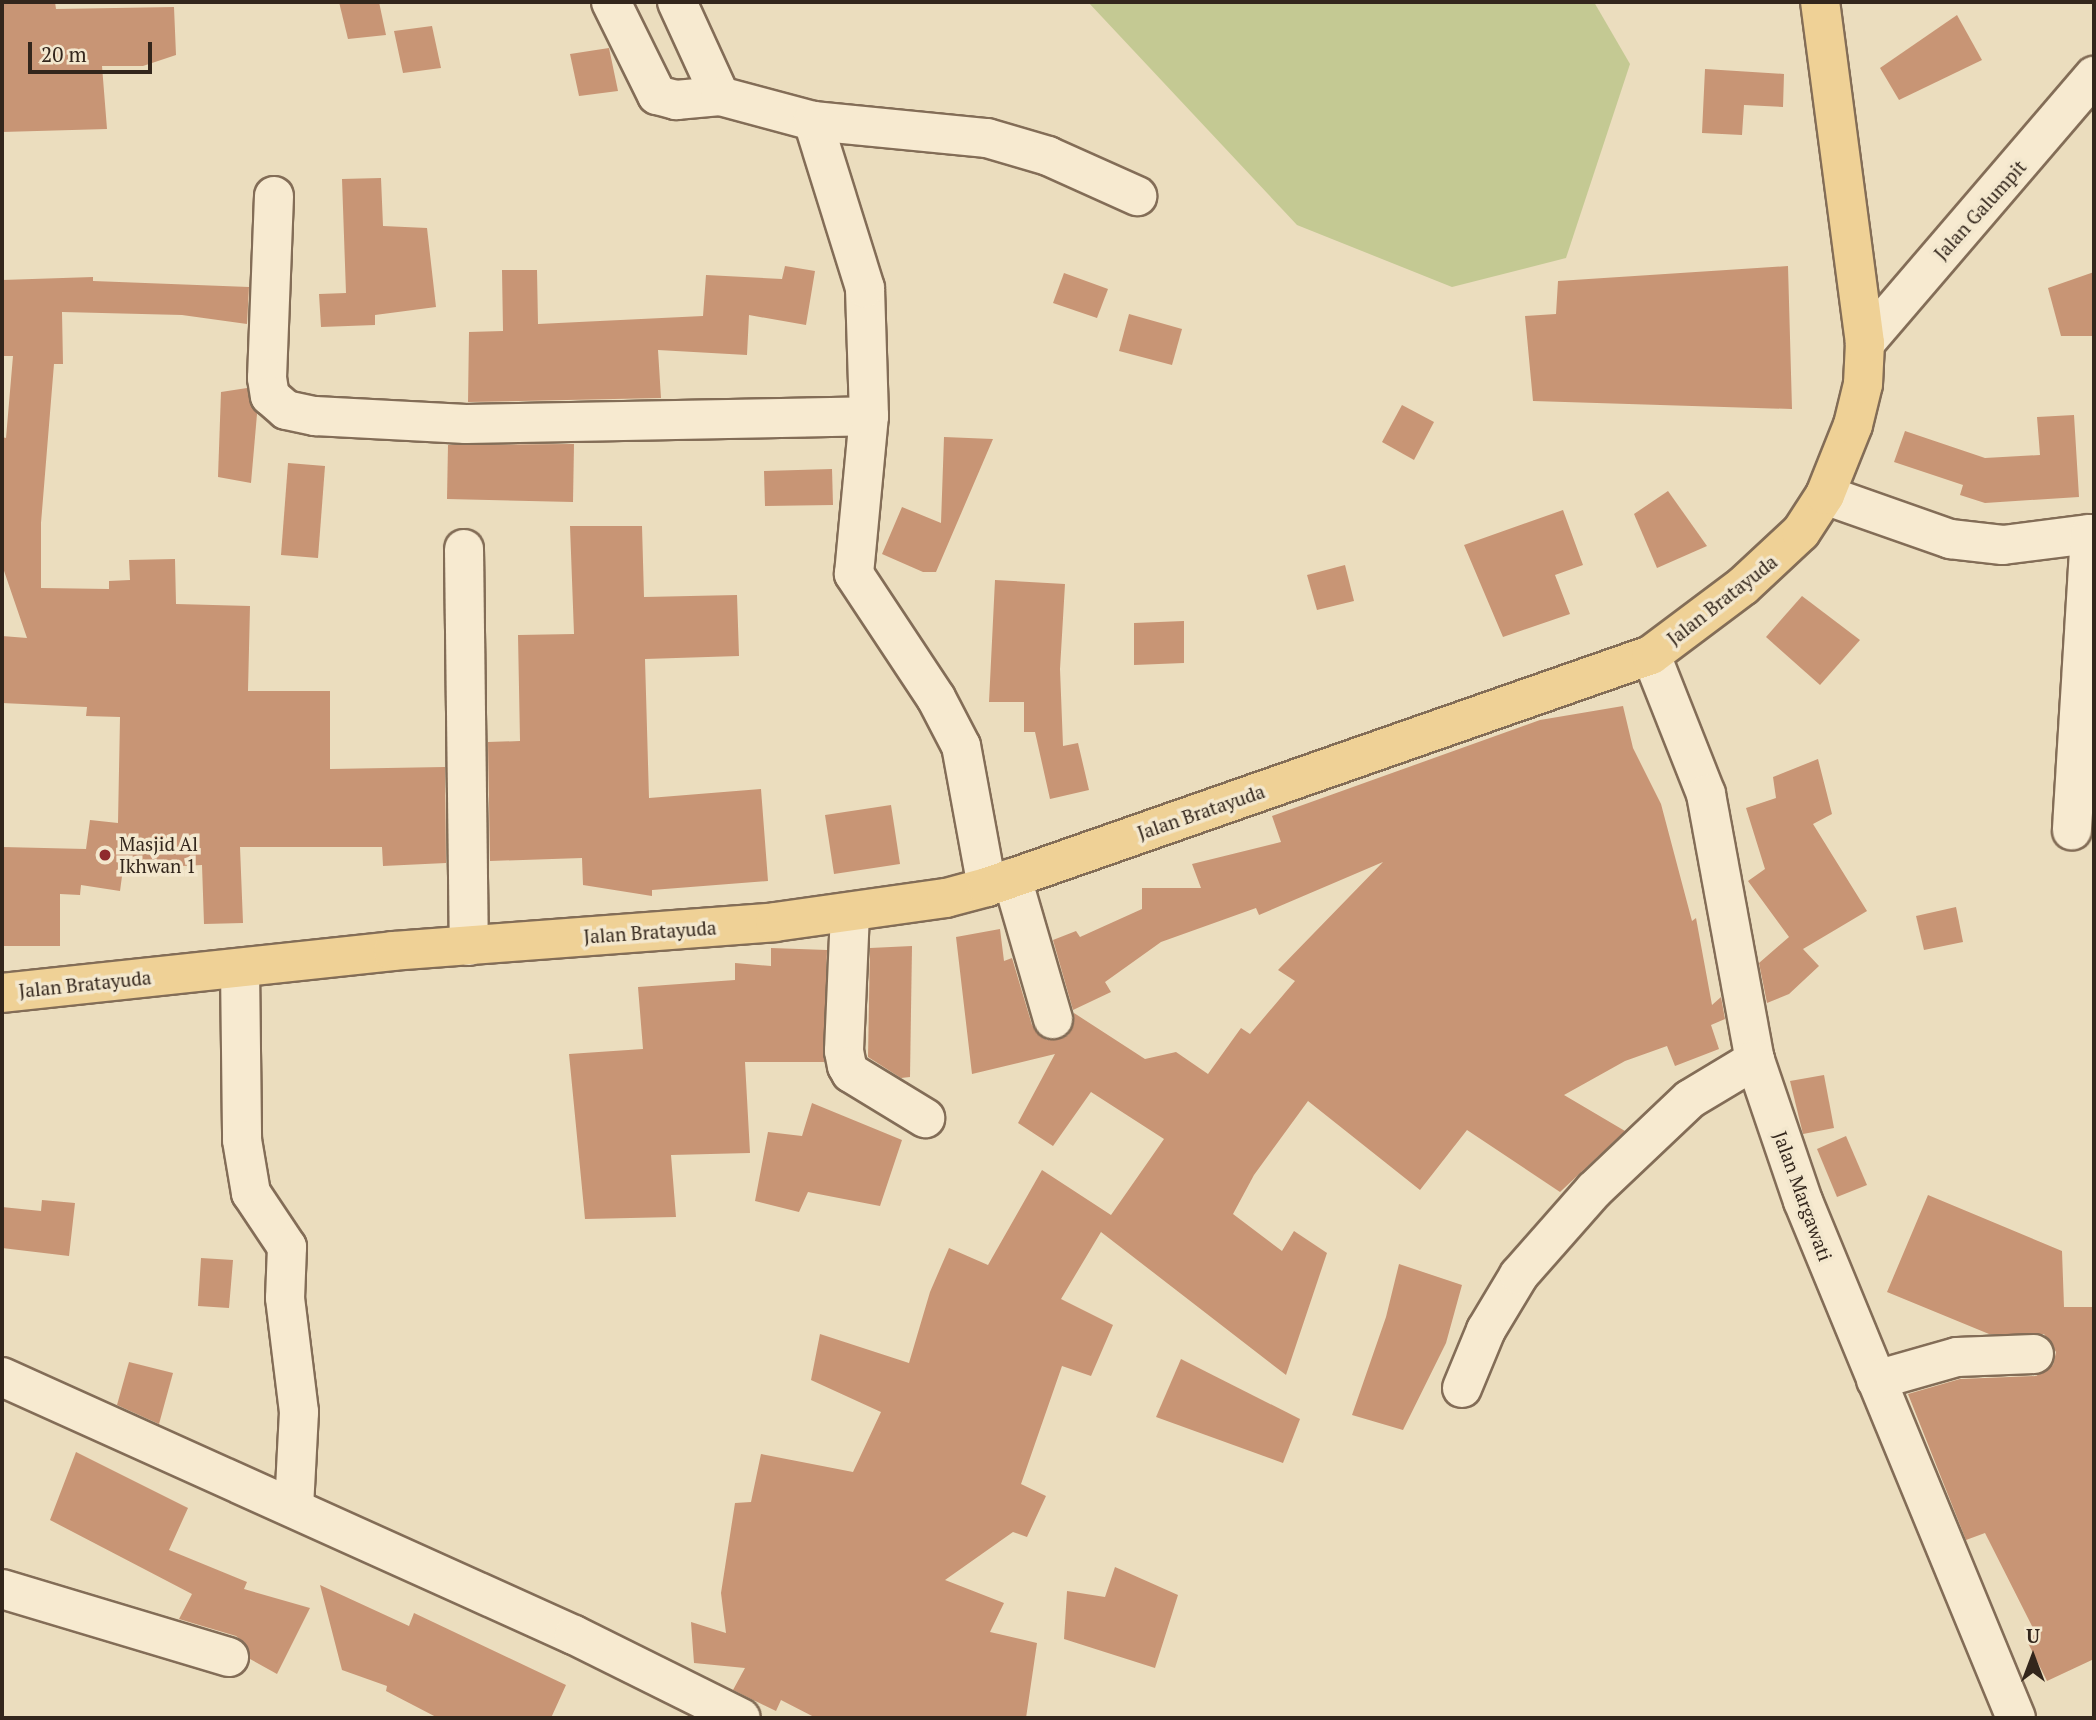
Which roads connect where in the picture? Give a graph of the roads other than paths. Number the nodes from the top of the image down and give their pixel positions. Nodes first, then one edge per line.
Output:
1 (611, 2) edge
2 (677, 2) edge
3 (1819, 2) edge
4 (2094, 76) edge
5 (720, 96) junction
6 (813, 121) junction
7 (274, 196) dead end
8 (1137, 196) dead end
9 (1865, 343) junction
10 (869, 416) junction
11 (1825, 495) junction
12 (2092, 533) edge
13 (464, 550) dead end
14 (1651, 655) junction
15 (2072, 830) dead end
16 (999, 883) junction
17 (850, 913) junction
18 (469, 946) junction
19 (240, 968) junction
20 (2, 993) edge
21 (1053, 1019) dead end
22 (1755, 1060) junction
23 (925, 1118) dead end
24 (2034, 1353) dead end
25 (2, 1377) edge
26 (1876, 1380) junction
27 (1462, 1388) dead end
28 (294, 1508) junction
29 (2, 1589) edge
30 (229, 1657) dead end
31 (741, 1718) edge
32 (2016, 1718) edge

1 - 5 street
2 - 5 street
3 - 9 main road, Jalan Bratayuda
4 - 9 street, Jalan Galumpit
5 - 6 street
6 - 8 street
6 - 10 street
7 - 10 street
9 - 11 main road, Jalan Bratayuda
10 - 16 street
11 - 12 street
11 - 14 main road, Jalan Bratayuda
12 - 15 street
13 - 18 street
14 - 16 main road, Jalan Bratayuda
14 - 22 street, Jalan Margawati
16 - 17 main road, Jalan Bratayuda
16 - 21 street
17 - 18 main road, Jalan Bratayuda
17 - 23 street
18 - 19 main road, Jalan Bratayuda
19 - 20 main road, Jalan Bratayuda
19 - 28 street
22 - 26 street, Jalan Margawati
22 - 27 street
24 - 26 street
25 - 28 street
26 - 32 street, Jalan Margawati
28 - 31 street
29 - 30 street

